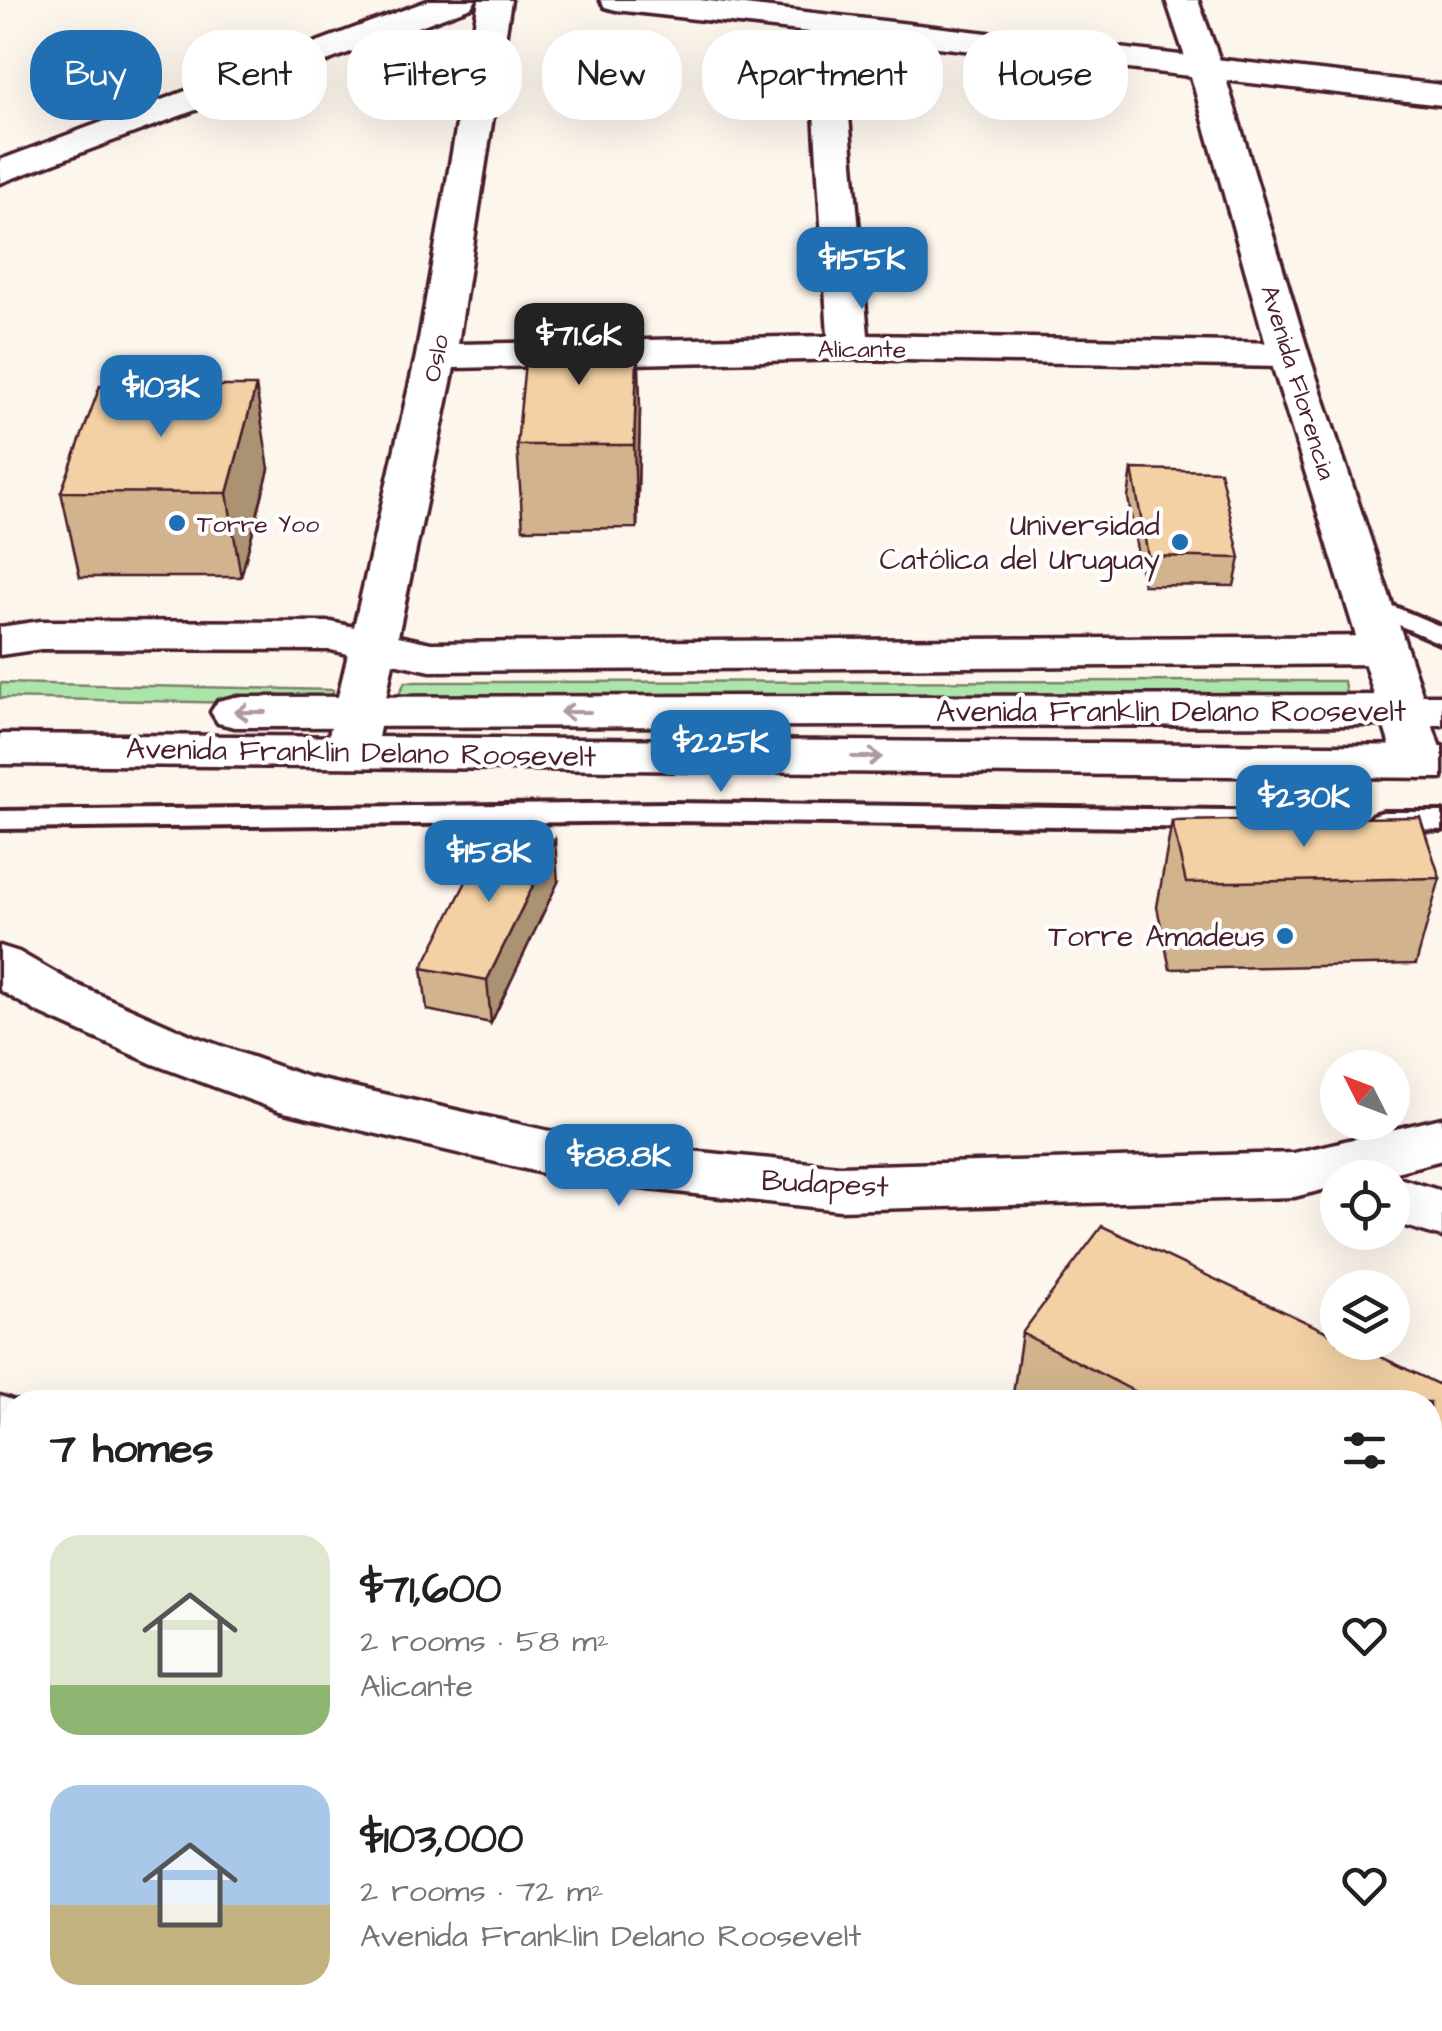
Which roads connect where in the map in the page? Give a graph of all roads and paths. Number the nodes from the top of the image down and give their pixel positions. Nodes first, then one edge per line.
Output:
1 (460, 0) edge
2 (495, 0) edge
3 (616, 0) edge
4 (1182, 0) edge
5 (825, 24) junction
6 (1206, 69) junction
7 (1442, 96) edge
8 (0, 172) edge
9 (849, 347) junction
10 (1289, 355) junction
11 (436, 356) junction
12 (1368, 603) junction
13 (1442, 636) edge
14 (0, 641) edge
15 (375, 648) junction
16 (1384, 650) junction
17 (1424, 710) edge
18 (0, 712) edge
19 (354, 732) junction
20 (0, 749) edge
21 (1431, 762) edge
22 (0, 820) edge
23 (1442, 821) edge
24 (0, 965) edge
25 (1442, 1139) edge
26 (1316, 1180) edge
27 (1410, 1204) edge
28 (1442, 1214) edge

1 - 8 street
2 - 11 street, Oslo
3 - 5 street
4 - 6 street, Avenida Florencia
5 - 6 street
5 - 9 street
6 - 7 street
6 - 10 street, Avenida Florencia
9 - 10 street, Alicante
9 - 11 street, Alicante
10 - 12 street, Avenida Florencia
11 - 15 street, Oslo
12 - 13 lane
12 - 16 street, Avenida Florencia
14 - 15 street, Avenida Franklin Delano Roosevelt
15 - 16 street, Avenida Franklin Delano Roosevelt
15 - 19 street, Oslo
16 - 17 street, Avenida Florencia
17 -> 19 street, Avenida Franklin Delano Roosevelt
17 - 21 street, Avenida Florencia
19 -> 18 street, Avenida Franklin Delano Roosevelt
19 - 20 street, Avenida Franklin Delano Roosevelt
19 -> 21 street, Avenida Franklin Delano Roosevelt
22 - 23 lane
24 - 26 street, Budapest
25 - 26 street, Budapest
27 - 28 street

